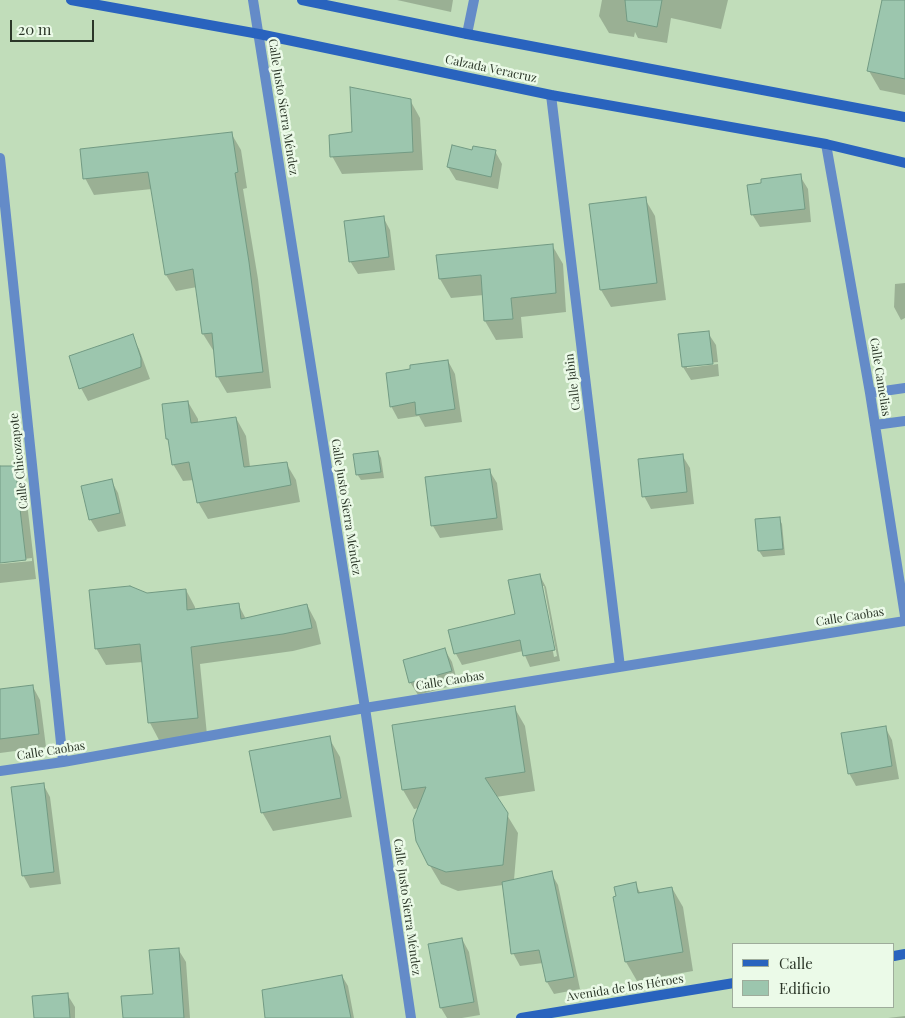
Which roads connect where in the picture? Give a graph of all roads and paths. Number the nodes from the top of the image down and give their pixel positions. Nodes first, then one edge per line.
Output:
1 (71, 0) edge
2 (253, 0) edge
3 (302, 0) edge
4 (474, 0) edge
5 (259, 34) junction
6 (467, 34) junction
7 (551, 95) junction
8 (905, 117) edge
9 (826, 144) junction
10 (0, 158) edge
11 (905, 163) edge
12 (905, 388) edge
13 (870, 393) junction
14 (905, 421) edge
15 (875, 425) junction
16 (905, 616) edge
17 (905, 621) edge
18 (620, 667) junction
19 (365, 708) junction
20 (63, 762) junction
21 (0, 771) edge
22 (732, 983) edge
23 (410, 1018) edge
24 (521, 1018) edge

1 - 5 main road, Calzada Veracruz
2 - 5 street, Calle Justo Sierra Méndez
3 - 6 main road
4 - 6 street
5 - 7 main road, Calzada Veracruz
5 - 19 street, Calle Justo Sierra Méndez
6 - 8 main road
7 - 9 main road, Calzada Veracruz
7 - 18 street, Calle Jabin
9 - 11 main road, Calzada Veracruz
9 - 13 street, Calle Camelias
10 - 20 street, Calle Chicozapote
12 - 13 street
13 - 15 street, Calle Camelias
14 - 15 street
15 - 16 street, Calle Camelias
17 - 18 street, Calle Caobas
18 - 19 street, Calle Caobas
19 - 20 street, Calle Caobas
19 - 23 street, Calle Justo Sierra Méndez
20 - 21 street, Calle Caobas
22 - 24 main road, Avenida de los Héroes

